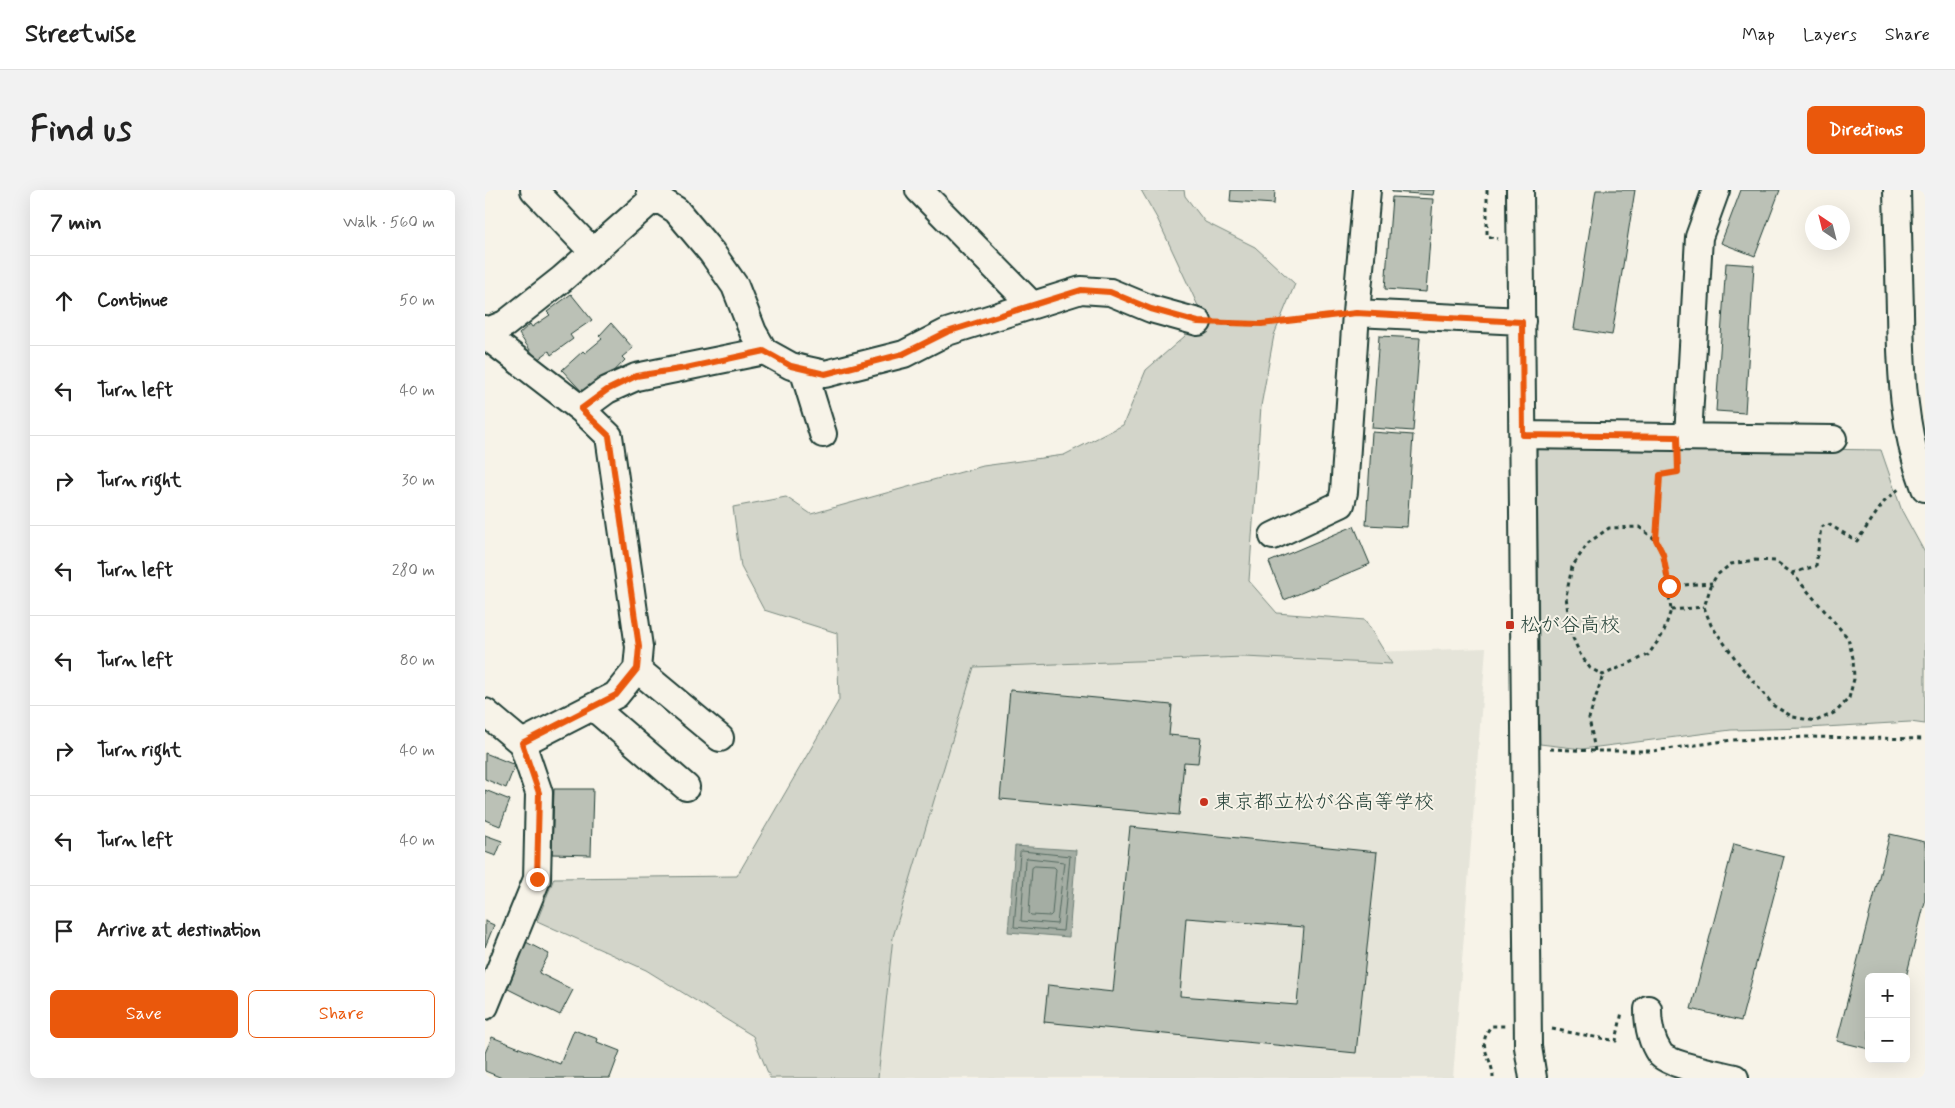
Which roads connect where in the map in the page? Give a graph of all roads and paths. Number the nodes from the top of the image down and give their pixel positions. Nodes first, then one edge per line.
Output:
1 (534, 190) edge
2 (919, 190) edge
3 (1367, 190) edge
4 (1487, 190) edge
5 (1520, 190) edge
6 (1716, 190) edge
7 (1897, 190) edge
8 (653, 193) edge
9 (1501, 240) dead end
10 (593, 252) junction
11 (1031, 305) junction
12 (1356, 313) junction
13 (1198, 322) joint
14 (1522, 322) junction
15 (486, 331) edge
16 (764, 351) junction
17 (803, 369) junction
18 (581, 409) junction
19 (823, 434) dead end
20 (1523, 435) junction
21 (1683, 437) junction
22 (1833, 439) dead end
23 (1913, 488) edge
24 (1273, 536) dead end
25 (1656, 540) junction
26 (1792, 573) junction
27 (1712, 583) junction
28 (1669, 586) junction
29 (1704, 607) junction
30 (1671, 610) junction
31 (637, 669) junction
32 (1603, 675) junction
33 (593, 707) junction
34 (485, 712) edge
35 (720, 738) dead end
36 (1925, 739) edge
37 (522, 743) junction
38 (1549, 749) dead end
39 (1595, 752) junction
40 (686, 787) dead end
41 (485, 1006) edge
42 (1636, 1007) joint
43 (1508, 1026) dead end
44 (1551, 1029) dead end
45 (1493, 1078) edge
46 (1533, 1078) edge
47 (1735, 1078) edge

1 - 10 street
2 - 11 street
3 - 12 street
4 - 9 path
5 - 14 street
6 - 21 street
7 - 23 street
8 - 10 street
8 - 16 street
10 - 15 street
11 - 13 street
11 - 17 street
12 - 13 path
12 - 14 street
12 - 24 street
14 - 20 street
15 - 18 street
16 - 17 street
16 - 18 street
17 - 19 street
18 - 31 street
20 - 21 street
20 - 46 street
21 - 22 street
21 - 25 path
23 - 26 path
25 - 28 path
25 - 32 path
26 - 27 path
26 - 29 path
27 - 28 path
27 - 29 path
28 - 30 path
29 - 30 path
30 - 32 path
31 - 33 street
31 - 35 street
32 - 39 path
33 - 37 street
33 - 40 street
34 - 37 street
36 - 39 path
37 - 41 street
38 - 39 path
42 - 44 path
42 - 47 street
43 - 45 path

